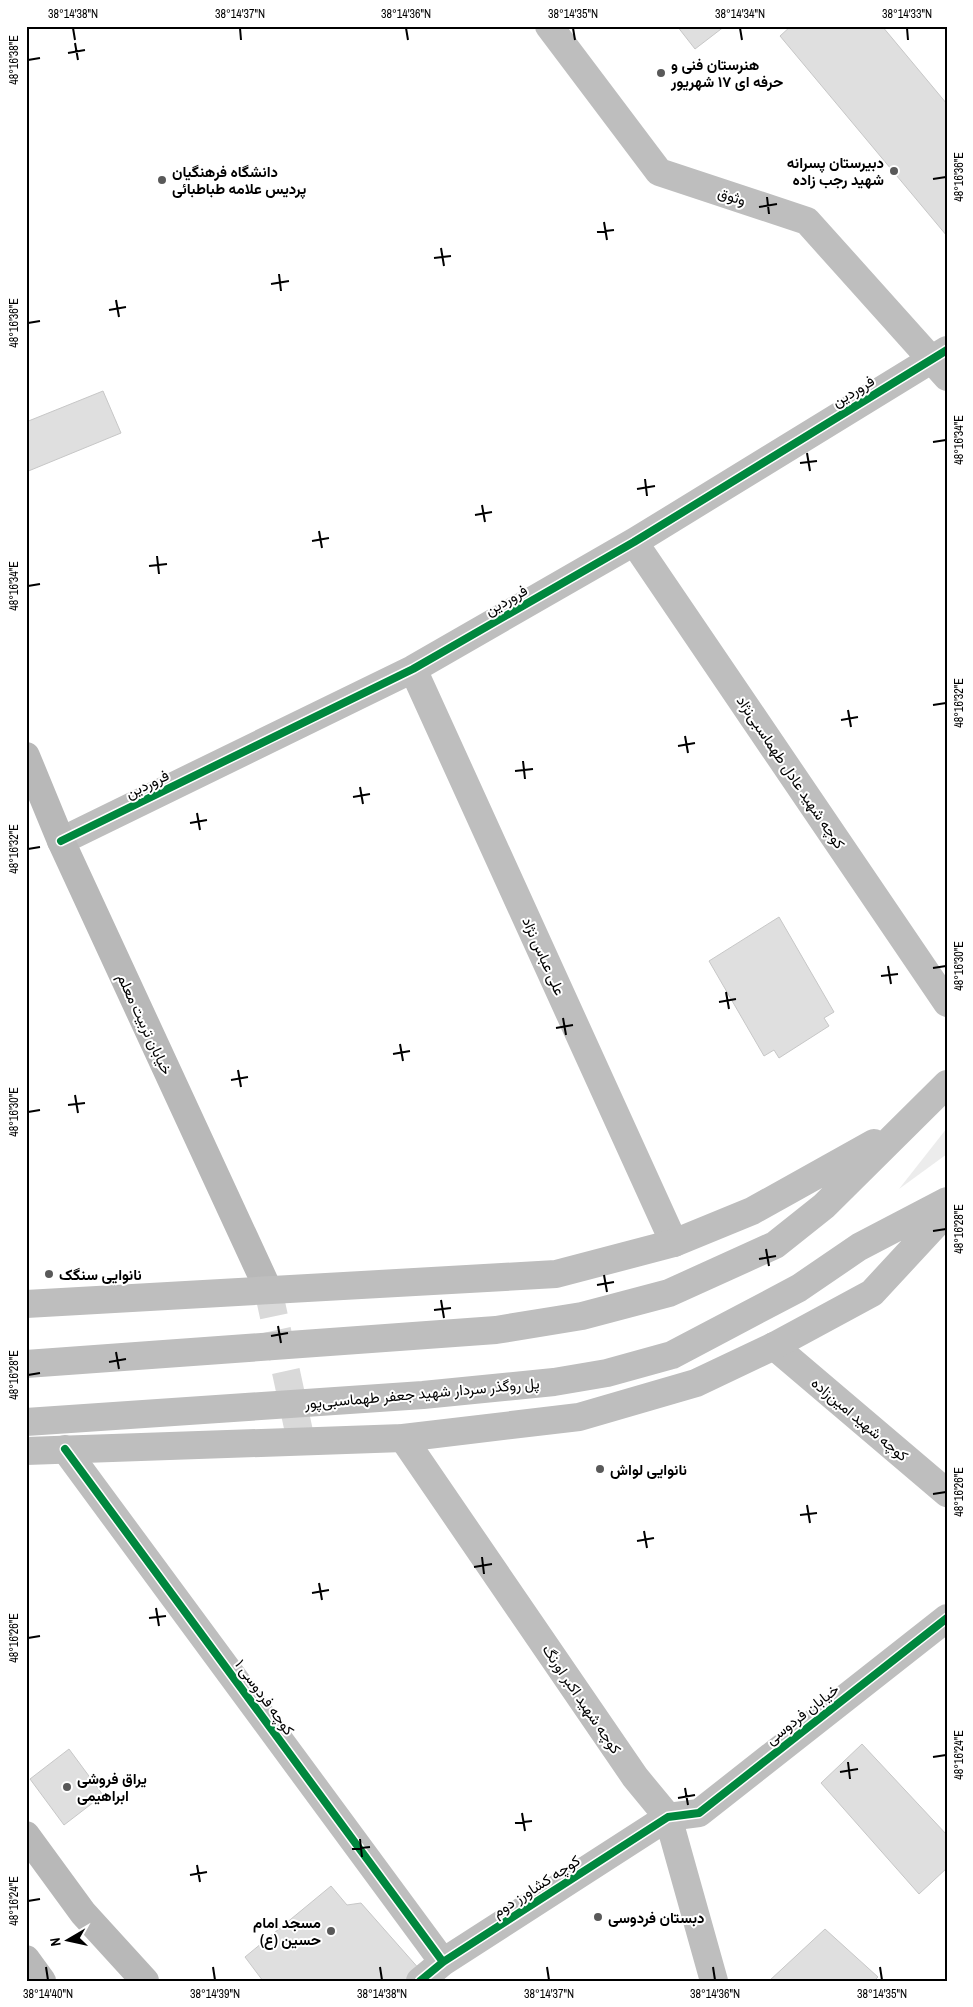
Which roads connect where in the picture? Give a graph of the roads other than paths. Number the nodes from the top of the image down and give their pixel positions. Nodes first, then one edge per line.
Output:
1 (549, 26) edge
2 (942, 362) edge
3 (634, 542) junction
4 (413, 669) junction
5 (26, 756) edge
6 (61, 841) junction
7 (947, 1002) edge
8 (947, 1084) edge
9 (900, 1130) junction
10 (947, 1201) edge
11 (947, 1212) edge
12 (674, 1243) junction
13 (268, 1289) junction
14 (26, 1304) edge
15 (774, 1346) junction
16 (26, 1364) edge
17 (26, 1422) edge
18 (403, 1438) junction
19 (65, 1448) junction
20 (26, 1451) edge
21 (947, 1493) edge
22 (947, 1618) edge
23 (668, 1816) junction
24 (26, 1835) edge
25 (26, 1959) edge
26 (443, 1962) junction
27 (42, 1981) edge
28 (145, 1981) edge
29 (420, 1981) edge
30 (714, 1981) edge

1 - 2 street, وثوق
2 - 3 street, فروردین
3 - 4 street, فروردین
3 - 7 street, کوچه شهید عادل طهماسبی‌نژاد
4 - 6 street, فروردین
4 - 12 street, علی عباس نژاد
5 - 6 street, خیابان تربیت معلم
6 - 13 street, خیابان تربیت معلم
8 - 9 street
9 - 12 street
9 - 16 street
10 - 17 street, پل روگذر سردار شهید جعفر طهماسبی‌پور
11 - 15 street
12 - 13 street
13 - 14 street
15 - 18 street
15 - 21 street, کوچه شهید امین‌زاده
18 - 19 street
18 - 23 street, کوچه شهید اکبر اورنگ
19 - 20 street
19 - 26 street, کوچه فردوسی ۱
22 - 23 street, خیابان فردوسی
23 - 26 street, کوچه کشاورز دوم
23 - 30 street, کوچه شهید اکبر اورنگ
24 - 28 street
25 - 27 street
26 - 29 street, کوچه کشاورز دوم

